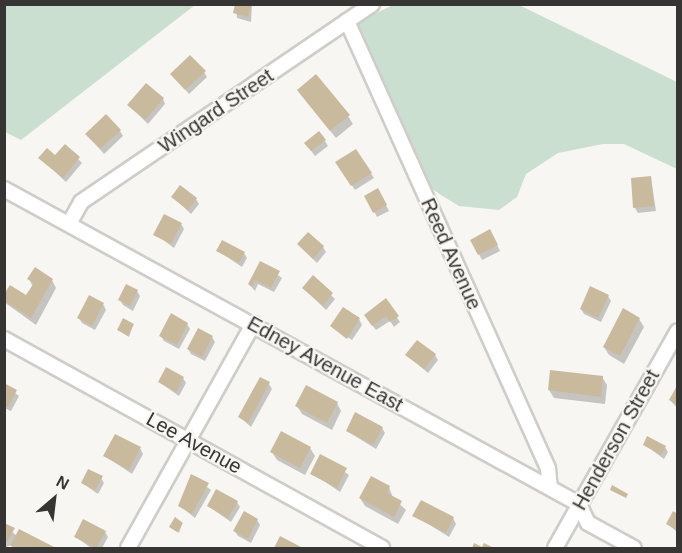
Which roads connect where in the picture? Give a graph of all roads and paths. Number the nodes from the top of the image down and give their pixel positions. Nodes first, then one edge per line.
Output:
1 (372, 4) edge
2 (347, 21) junction
3 (4, 189) edge
4 (69, 224) junction
5 (254, 324) junction
6 (678, 331) edge
7 (4, 339) edge
8 (188, 440) junction
9 (550, 488) junction
10 (579, 504) junction
11 (128, 549) edge
12 (382, 549) edge
13 (555, 549) edge
14 (634, 549) edge

1 - 2 street, Wingard Street
2 - 4 street, Wingard Street
2 - 9 street, Reed Avenue
3 - 4 street, Edney Avenue East
4 - 5 street, Edney Avenue East
5 - 8 street
5 - 9 street, Edney Avenue East
6 - 10 street, Henderson Street
7 - 8 street, Lee Avenue
8 - 11 street
8 - 12 street, Lee Avenue
9 - 10 street, Edney Avenue East
10 - 13 street, Henderson Street
10 - 14 street, Edney Avenue East

